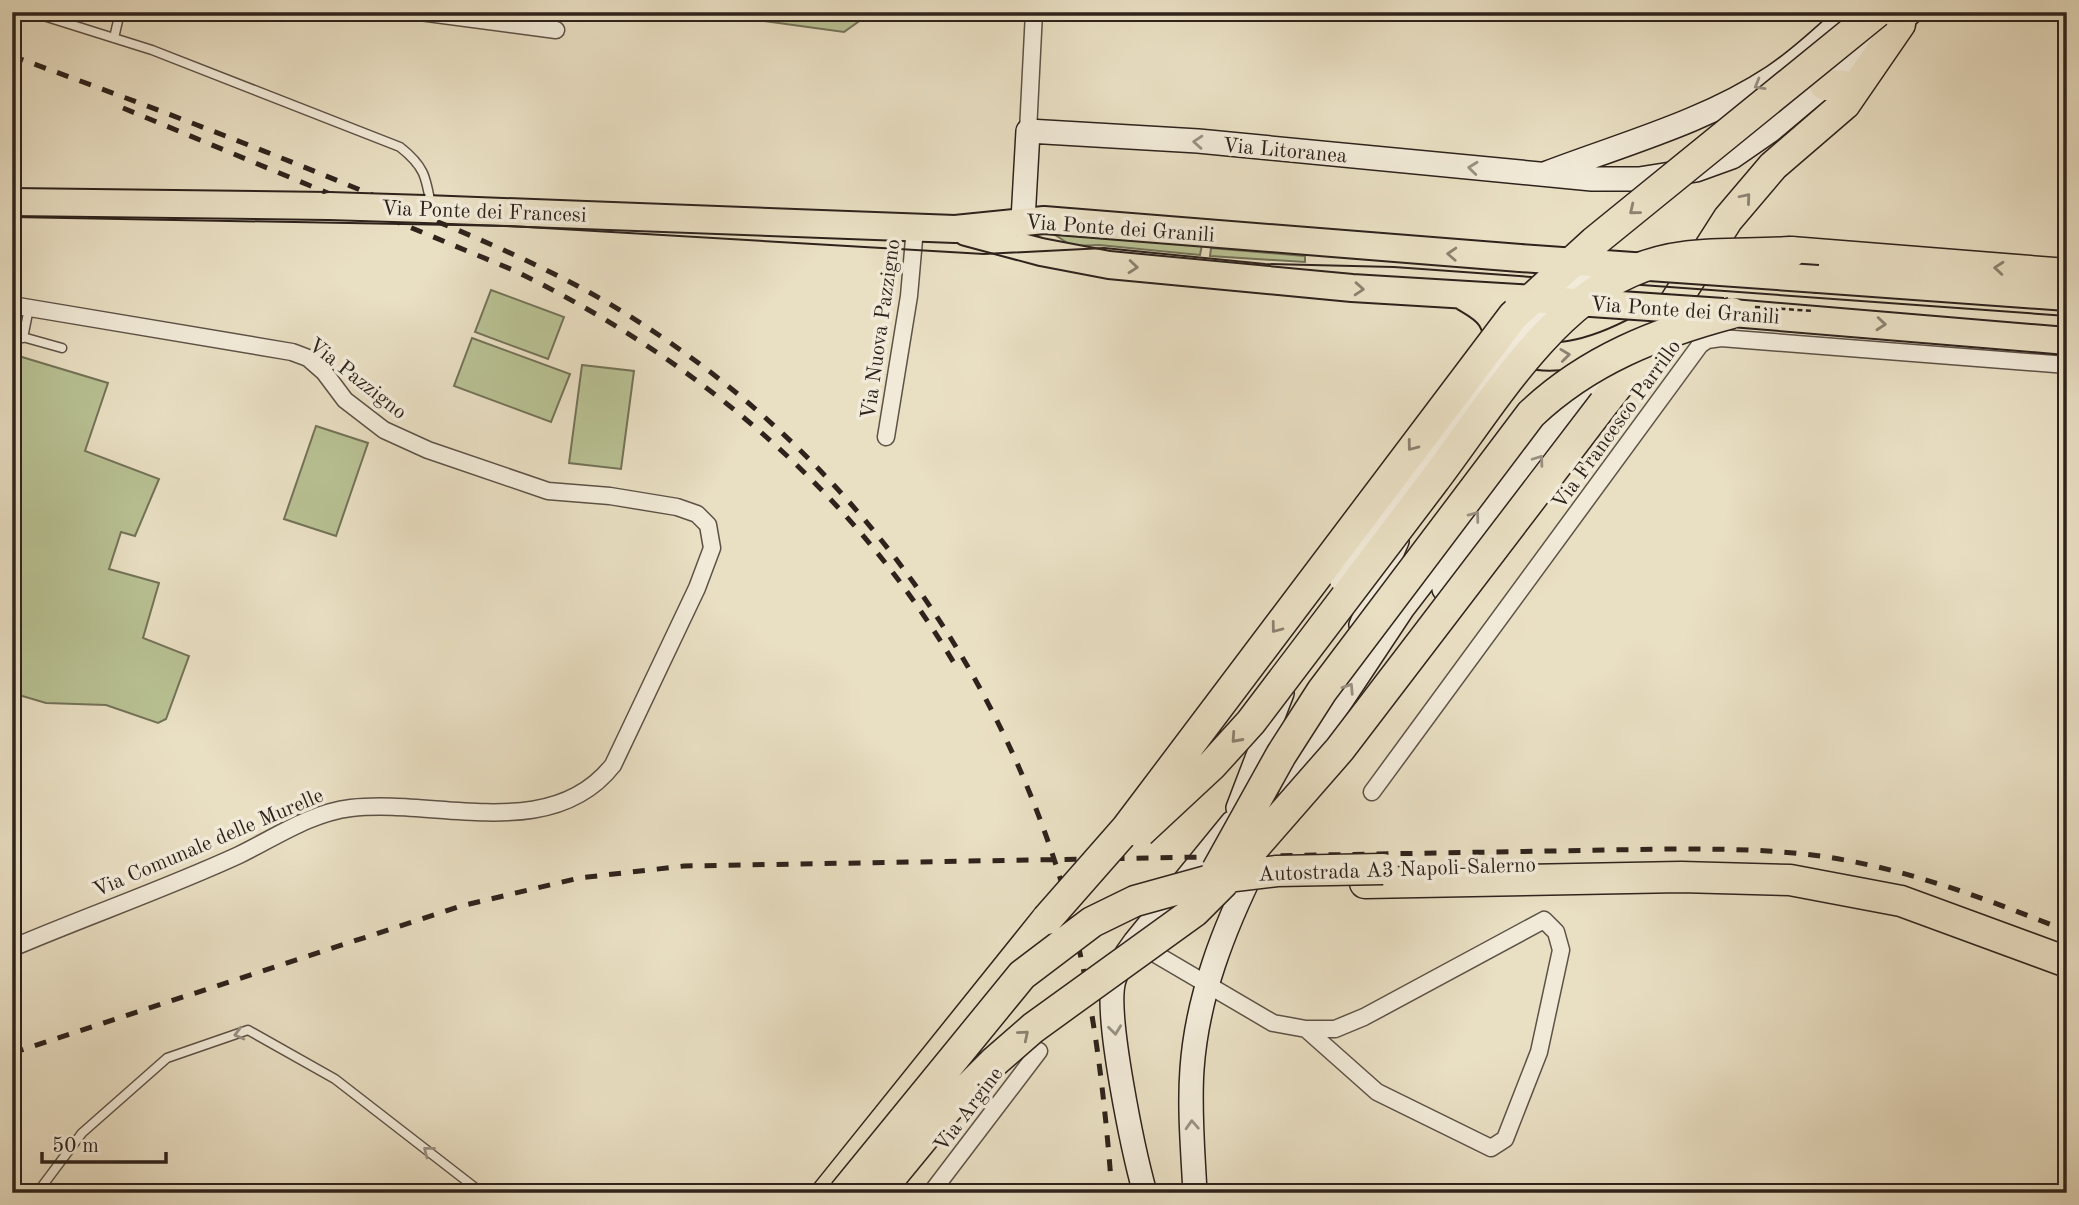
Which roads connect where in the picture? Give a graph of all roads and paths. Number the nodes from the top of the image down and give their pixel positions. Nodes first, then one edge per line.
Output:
1 (32, 12) edge
2 (120, 12) edge
3 (420, 12) edge
4 (1034, 12) edge
5 (1851, 12) edge
6 (1896, 16) edge
7 (556, 30) dead end
8 (114, 38) junction
9 (1801, 55) junction
10 (1835, 95) junction
11 (1771, 130) junction
12 (1028, 131) junction
13 (1541, 175) junction
14 (12, 202) edge
15 (428, 209) junction
16 (1023, 220) junction
17 (915, 228) junction
18 (957, 230) junction
19 (1791, 252) junction
20 (1065, 257) junction
21 (2067, 274) edge
22 (1549, 281) junction
23 (1461, 295) junction
24 (2067, 297) edge
25 (12, 305) edge
26 (29, 308) junction
27 (1732, 313) junction
28 (1666, 315) junction
29 (1529, 324) junction
30 (12, 334) edge
31 (23, 338) junction
32 (1502, 338) junction
33 (2067, 341) edge
34 (62, 348) dead end
35 (1640, 357) junction
36 (1603, 361) junction
37 (2067, 365) edge
38 (886, 437) dead end
39 (708, 525) joint
40 (1293, 790) junction
41 (1372, 792) dead end
42 (1227, 829) junction
43 (1374, 876) junction
44 (1047, 919) junction
45 (1145, 942) junction
46 (2067, 946) edge
47 (12, 948) edge
48 (2067, 962) edge
49 (1207, 987) junction
50 (1306, 1029) junction
51 (1039, 1051) dead end
52 (37, 1193) edge
53 (482, 1193) edge
54 (827, 1193) edge
55 (844, 1193) edge
56 (858, 1193) edge
57 (878, 1193) edge
58 (931, 1193) edge
59 (1145, 1193) edge
60 (1195, 1193) edge

1 - 8 lane
2 - 8 lane
3 - 7 street
4 - 12 street
5 - 9 street
6 - 10 highway
6 -> 22 highway, bridge
8 - 15 lane
9 - 11 street
9 -> 13 street
10 - 11 street, Via Litoranea
28 -> 10 highway
11 - 13 street, Via Litoranea
13 -> 12 street, Via Litoranea
12 - 16 street
14 - 15 main road, Via Ponte dei Francesi, bridge
15 - 17 main road, Via Ponte dei Francesi
16 - 18 main road, Via Ponte dei Granili
16 - 20 street
24 -> 16 main road, Via Ponte dei Granili, bridge
17 - 18 main road, Via Ponte dei Francesi
17 - 38 street, Via Nuova Pazzigno
18 - 20 main road, Via Ponte dei Granili
21 -> 19 highway
19 - 29 street, bridge
19 -> 44 highway, bridge
20 -> 23 main road, Via Ponte dei Granili
22 - 29 street, bridge
22 -> 44 highway, bridge
23 - 27 main road, Via Ponte dei Granili, bridge
23 - 32 main road
25 - 26 street, Via Pazzigno
26 - 31 lane
26 - 39 street, Via Pazzigno
27 -> 33 main road, Via Ponte dei Granili
27 - 36 highway, bridge
32 -> 28 main road
28 - 35 highway
29 - 42 street, bridge
30 - 31 lane
31 - 34 lane
32 - 42 street
40 -> 35 street
35 - 45 highway, bridge
40 -> 36 street, bridge
36 - 45 highway, bridge
37 - 41 street, Via Francesco Parrillo
39 - 47 street, Via Comunale delle Murelle
40 - 49 street
42 - 45 street
43 - 46 highway, Autostrada A3 Napoli-Salerno
43 - 48 highway, Autostrada A3 Napoli-Salerno
43 - 55 highway, Autostrada A3 Napoli-Salerno, bridge
43 - 56 highway, Autostrada A3 Napoli-Salerno
44 - 54 highway
45 - 49 street
57 -> 45 highway, bridge
45 -> 59 street
49 - 50 street
60 -> 49 street
50 - 50 street
51 - 58 street, Via Argine
53 -> 52 lane

